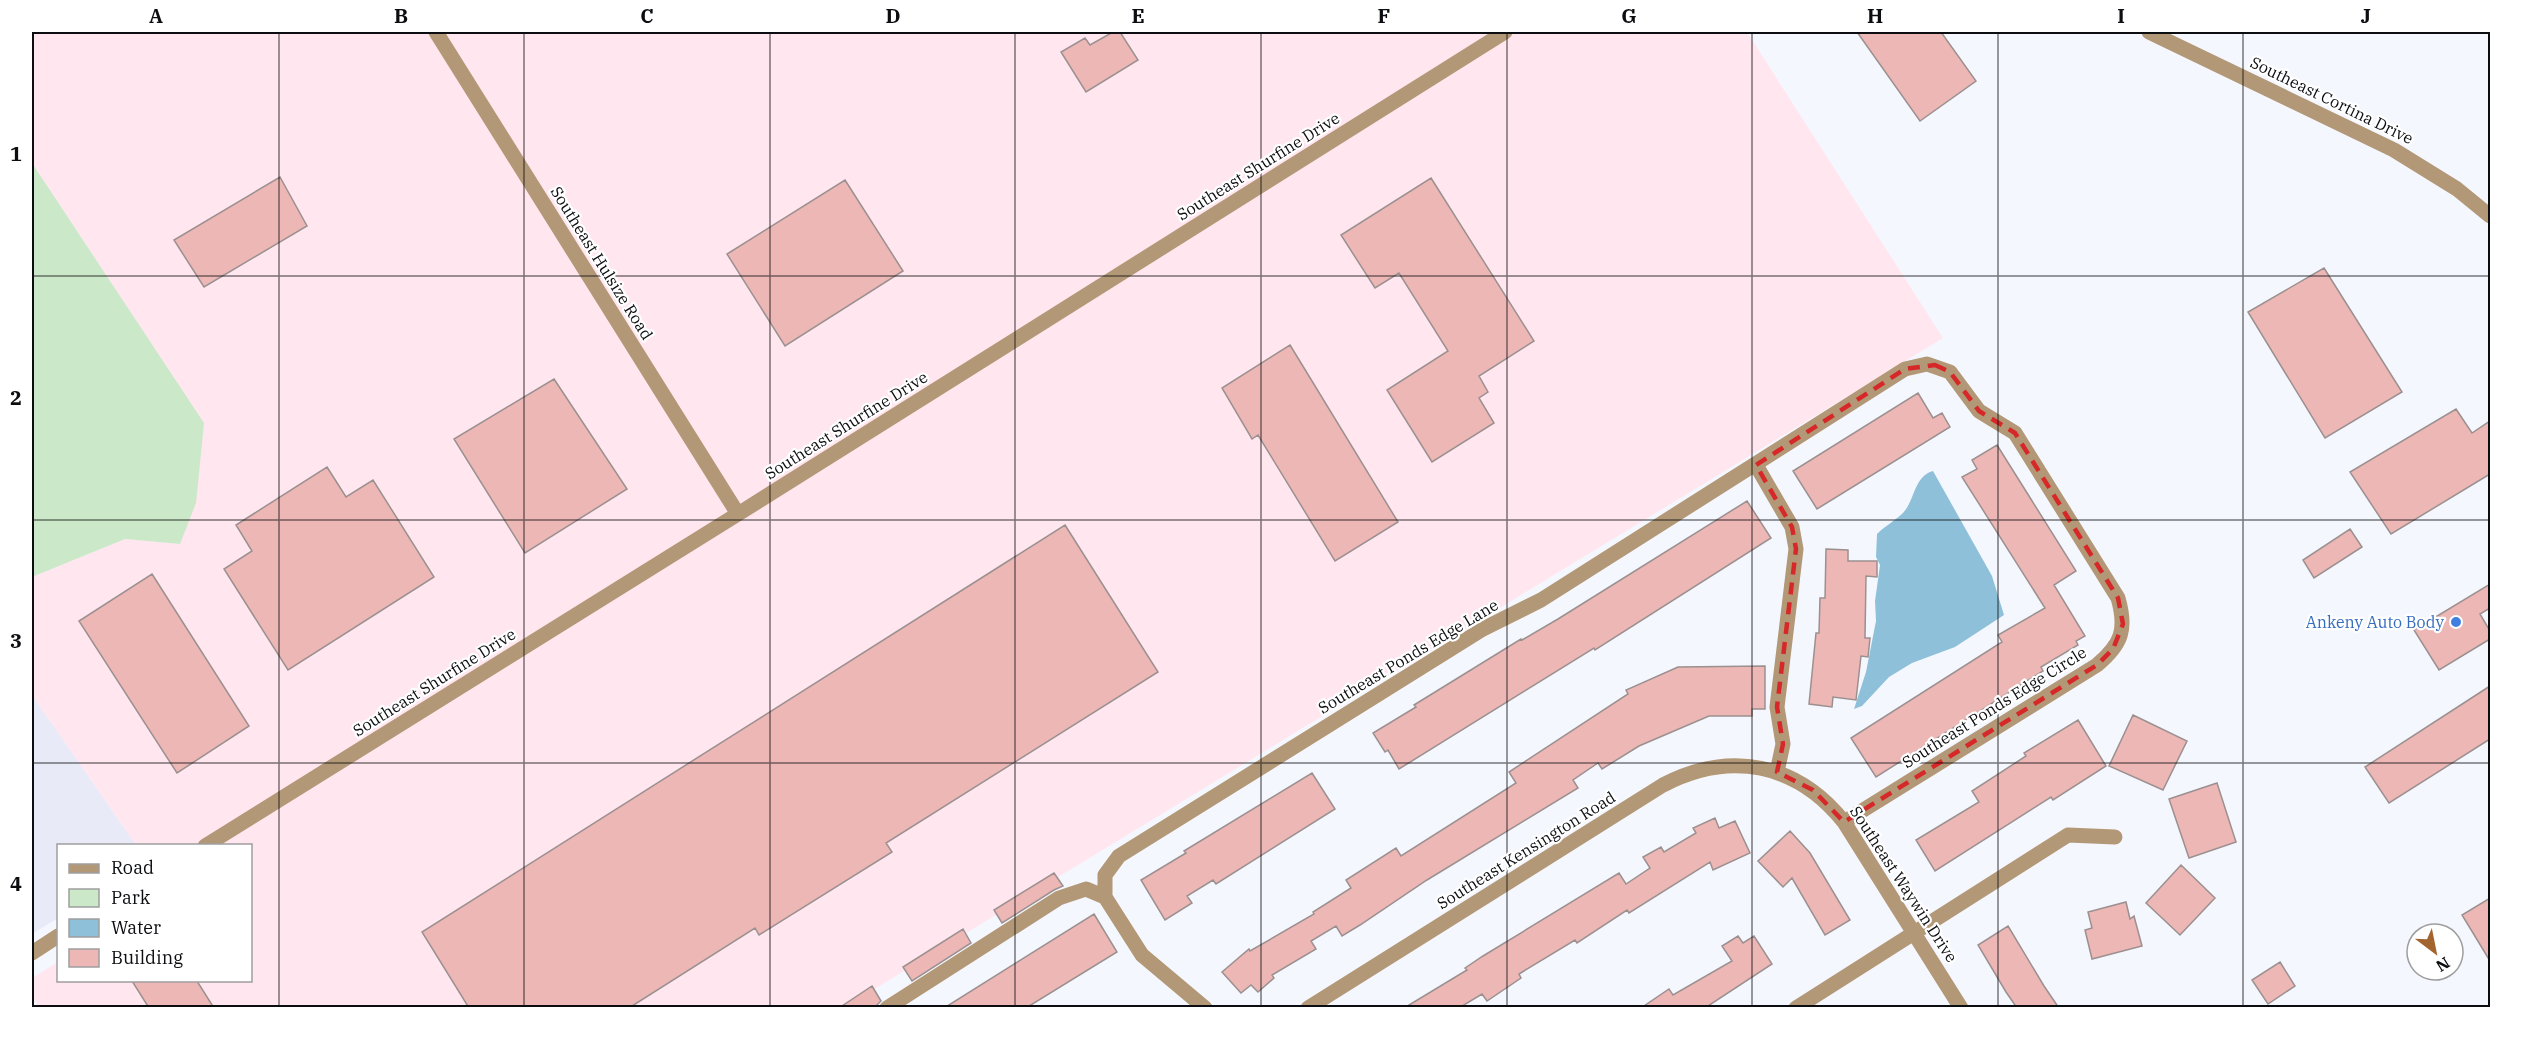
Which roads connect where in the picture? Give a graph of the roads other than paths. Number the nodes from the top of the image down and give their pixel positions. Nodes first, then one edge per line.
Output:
1 (436, 32) edge
2 (1505, 32) edge
3 (2149, 32) edge
4 (2490, 216) edge
5 (1756, 465) junction
6 (738, 514) junction
7 (1777, 772) junction
8 (1844, 822) junction
9 (2115, 837) dead end
10 (208, 844) edge
11 (1105, 897) junction
12 (1915, 934) junction
13 (57, 937) edge
14 (32, 953) edge
15 (887, 1008) edge
16 (1205, 1008) edge
17 (1308, 1008) edge
18 (1796, 1008) edge
19 (1961, 1008) edge

1 - 6 street, Southeast Hulsize Road
2 - 6 street, Southeast Shurfine Drive
3 - 4 street, Southeast Cortina Drive
5 - 7 street
5 - 8 street, Southeast Ponds Edge Circle
5 - 11 street, Southeast Ponds Edge Lane
6 - 10 street, Southeast Shurfine Drive
7 - 8 street, Southeast Waywin Drive
7 - 17 street, Southeast Kensington Road
8 - 12 street, Southeast Waywin Drive
9 - 12 street
11 - 15 street
11 - 16 street
12 - 18 street
12 - 19 street, Southeast Waywin Drive
13 - 14 street

